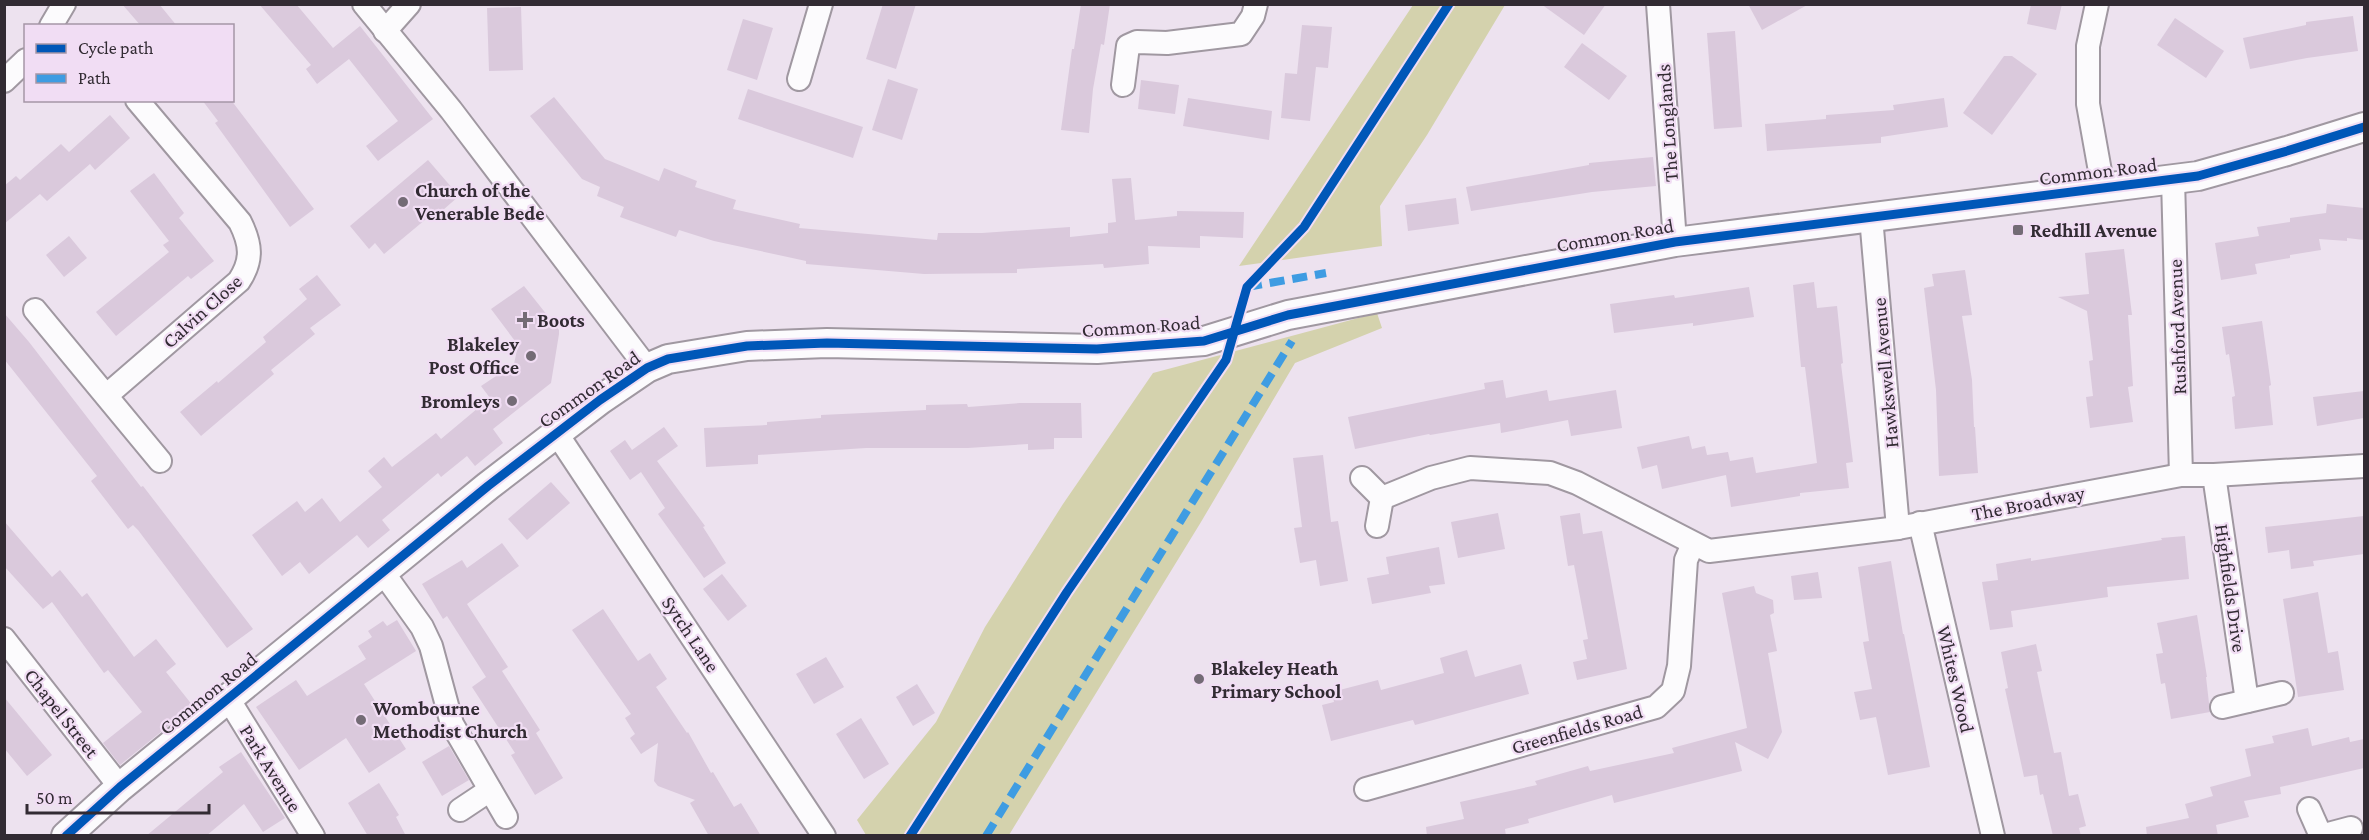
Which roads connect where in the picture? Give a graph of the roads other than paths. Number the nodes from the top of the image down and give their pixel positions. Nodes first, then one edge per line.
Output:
1 (364, 4) edge
2 (409, 4) edge
3 (821, 4) edge
4 (1257, 4) edge
5 (1658, 4) edge
6 (2097, 4) edge
7 (385, 31) junction
8 (24, 62) edge
9 (799, 79) dead end
10 (4, 81) edge
11 (1123, 85) dead end
12 (139, 102) edge
13 (2364, 127) edge
14 (2173, 179) junction
15 (2103, 188) junction
16 (1871, 217) junction
17 (1675, 242) junction
18 (35, 310) dead end
19 (647, 368) junction
20 (107, 395) junction
21 (557, 434) junction
22 (160, 461) dead end
23 (2364, 466) edge
24 (2181, 475) junction
25 (2214, 476) junction
26 (1362, 478) dead end
27 (1382, 498) junction
28 (1377, 526) dead end
29 (1909, 526) junction
30 (1693, 544) junction
31 (382, 571) junction
32 (4, 639) edge
33 (2282, 693) dead end
34 (229, 700) junction
35 (2247, 701) junction
36 (2222, 707) dead end
37 (120, 787) junction
38 (1366, 789) dead end
39 (490, 790) junction
40 (2309, 809) dead end
41 (460, 810) dead end
42 (506, 817) dead end
43 (2351, 828) dead end
44 (69, 835) edge
45 (313, 836) edge
46 (824, 836) edge
47 (1993, 836) edge
48 (2321, 836) edge

1 - 7 street
2 - 7 street
3 - 9 street
4 - 11 street
5 - 17 street, The Longlands
6 - 15 street
7 - 19 street
8 - 10 street
12 - 20 street, Calvin Close
13 - 14 street, Common Road
14 - 15 street, Common Road
14 - 24 street, Rushford Avenue
15 - 16 street, Common Road
16 - 17 street, Common Road
16 - 29 street, Hawkswell Avenue
17 - 19 street, Common Road
18 - 20 street
19 - 21 street, Common Road
20 - 22 street
21 - 31 street, Common Road
21 - 46 street, Sytch Lane
23 - 25 street, The Broadway
24 - 25 street, The Broadway
24 - 29 street, The Broadway
25 - 35 street, Highfields Drive
26 - 27 street
27 - 28 street
27 - 30 street, The Broadway
29 - 30 street, The Broadway
29 - 47 street, Whites Wood
30 - 38 street, Greenfields Road
31 - 34 street, Common Road
31 - 39 street
32 - 37 street, Chapel Street
33 - 35 street
34 - 37 street, Common Road
34 - 45 street, Park Avenue
35 - 36 street
37 - 44 street, Common Road
39 - 41 street
39 - 42 street
40 - 48 street
43 - 48 street

